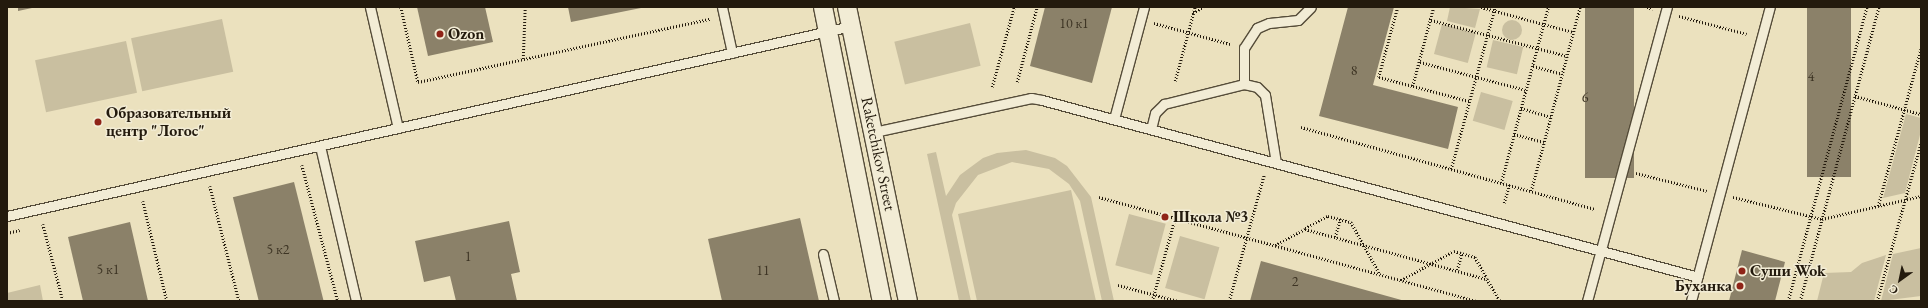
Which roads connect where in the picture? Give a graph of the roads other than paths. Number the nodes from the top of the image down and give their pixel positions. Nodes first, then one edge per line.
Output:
1 (370, 7) edge
2 (823, 7) edge
3 (847, 7) edge
4 (1144, 7) edge
5 (1311, 7) edge
6 (1770, 7) edge
7 (1667, 10) edge
8 (723, 12) edge
9 (851, 26) junction
10 (828, 31) junction
11 (732, 53) junction
12 (1244, 84) junction
13 (1114, 119) junction
14 (398, 128) junction
15 (1151, 129) junction
16 (874, 132) junction
17 (320, 146) junction
18 (1276, 163) junction
19 (7, 216) edge
20 (1601, 251) junction
21 (823, 254) dead end
22 (1698, 277) junction
23 (356, 301) edge
24 (834, 301) edge
25 (882, 301) edge
26 (908, 301) edge
27 (1587, 301) edge
28 (1691, 301) edge

1 - 14 lane
2 - 10 street, Raketchikov Street
3 - 9 street, Raketchikov Street
4 - 13 lane
5 - 12 lane
6 - 22 lane
7 - 20 lane
8 - 11 lane
9 - 10 lane
9 - 16 street, Raketchikov Street
10 - 11 lane
10 - 25 street, Raketchikov Street
11 - 14 lane
12 - 15 lane
12 - 18 lane
13 - 15 lane
13 - 16 lane
14 - 17 lane
15 - 18 lane
16 - 26 street, Raketchikov Street
17 - 19 lane
17 - 23 lane
18 - 20 lane
20 - 22 lane
20 - 27 lane
21 - 24 lane
22 - 28 lane

